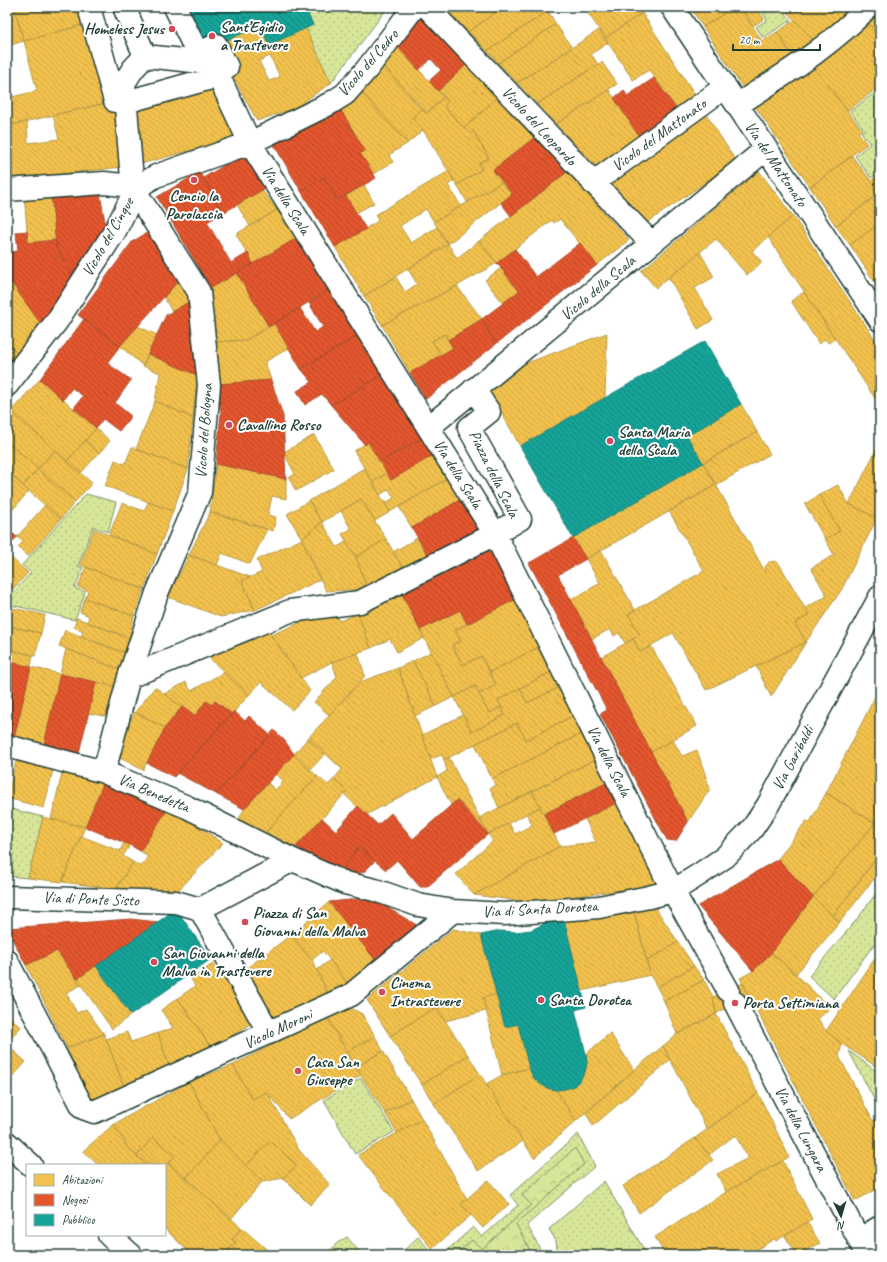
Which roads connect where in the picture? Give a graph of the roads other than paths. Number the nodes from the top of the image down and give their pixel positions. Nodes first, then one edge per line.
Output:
1 (89, 7) edge
2 (124, 7) edge
3 (175, 7) edge
4 (414, 7) edge
5 (427, 7) edge
6 (672, 7) edge
7 (868, 7) edge
8 (145, 56) junction
9 (217, 73) junction
10 (725, 87) junction
11 (125, 100) junction
12 (737, 105) junction
13 (250, 142) junction
14 (766, 148) junction
15 (593, 183) junction
16 (7, 190) edge
17 (134, 191) junction
18 (651, 243) junction
19 (880, 320) edge
20 (7, 385) edge
21 (474, 389) junction
22 (429, 427) junction
23 (495, 534) junction
24 (880, 597) edge
25 (129, 677) junction
26 (7, 746) edge
27 (104, 772) junction
28 (293, 860) junction
29 (673, 891) junction
30 (7, 897) edge
31 (200, 909) junction
32 (454, 912) junction
33 (7, 961) edge
34 (731, 997) joint
35 (269, 1033) junction
36 (7, 1143) edge
37 (30, 1164) edge
38 (880, 1227) edge
39 (110, 1236) edge
40 (863, 1247) edge
41 (132, 1255) edge

1 - 11 street
2 - 8 street
3 - 9 street
4 - 13 street, Vicolo del Cedro
5 - 15 street, Vicolo del Leopardo
6 - 10 street, Via del Mattonato
7 - 12 street
8 - 9 street
8 - 11 street
9 - 11 street
9 - 13 street, Via della Scala
10 - 12 street, Via del Mattonato
10 - 15 street, Vicolo del Mattonato
11 - 17 street
12 - 14 street, Via del Mattonato
13 - 17 street, Vicolo del Cinque
13 - 22 street, Via della Scala
14 - 18 street, Vicolo della Scala
14 - 19 street, Via del Mattonato
15 - 18 street, Vicolo del Leopardo
16 - 17 street
17 - 20 street, Vicolo del Cinque
17 - 25 street, Vicolo del Bologna
18 - 21 street, Vicolo della Scala
21 - 22 street, Vicolo della Scala
21 - 23 street, Piazza della Scala
22 - 23 street, Via della Scala
23 - 25 street
23 - 29 street, Via della Scala
24 - 29 street, Via Garibaldi
25 - 27 street, Vicolo del Bologna
26 - 27 street, Via Benedetta
27 - 28 street, Via Benedetta
28 - 31 street
28 - 32 street, Via di Santa Dorotea
29 - 32 street, Via di Santa Dorotea
29 - 34 street, Via della Scala
30 - 31 street, Via di Ponte Sisto
31 - 35 street
32 - 35 street, Vicolo Moroni
33 - 35 street, Vicolo Moroni
34 - 40 street, Via della Lungara
36 - 37 street
38 - 40 street
39 - 41 street

